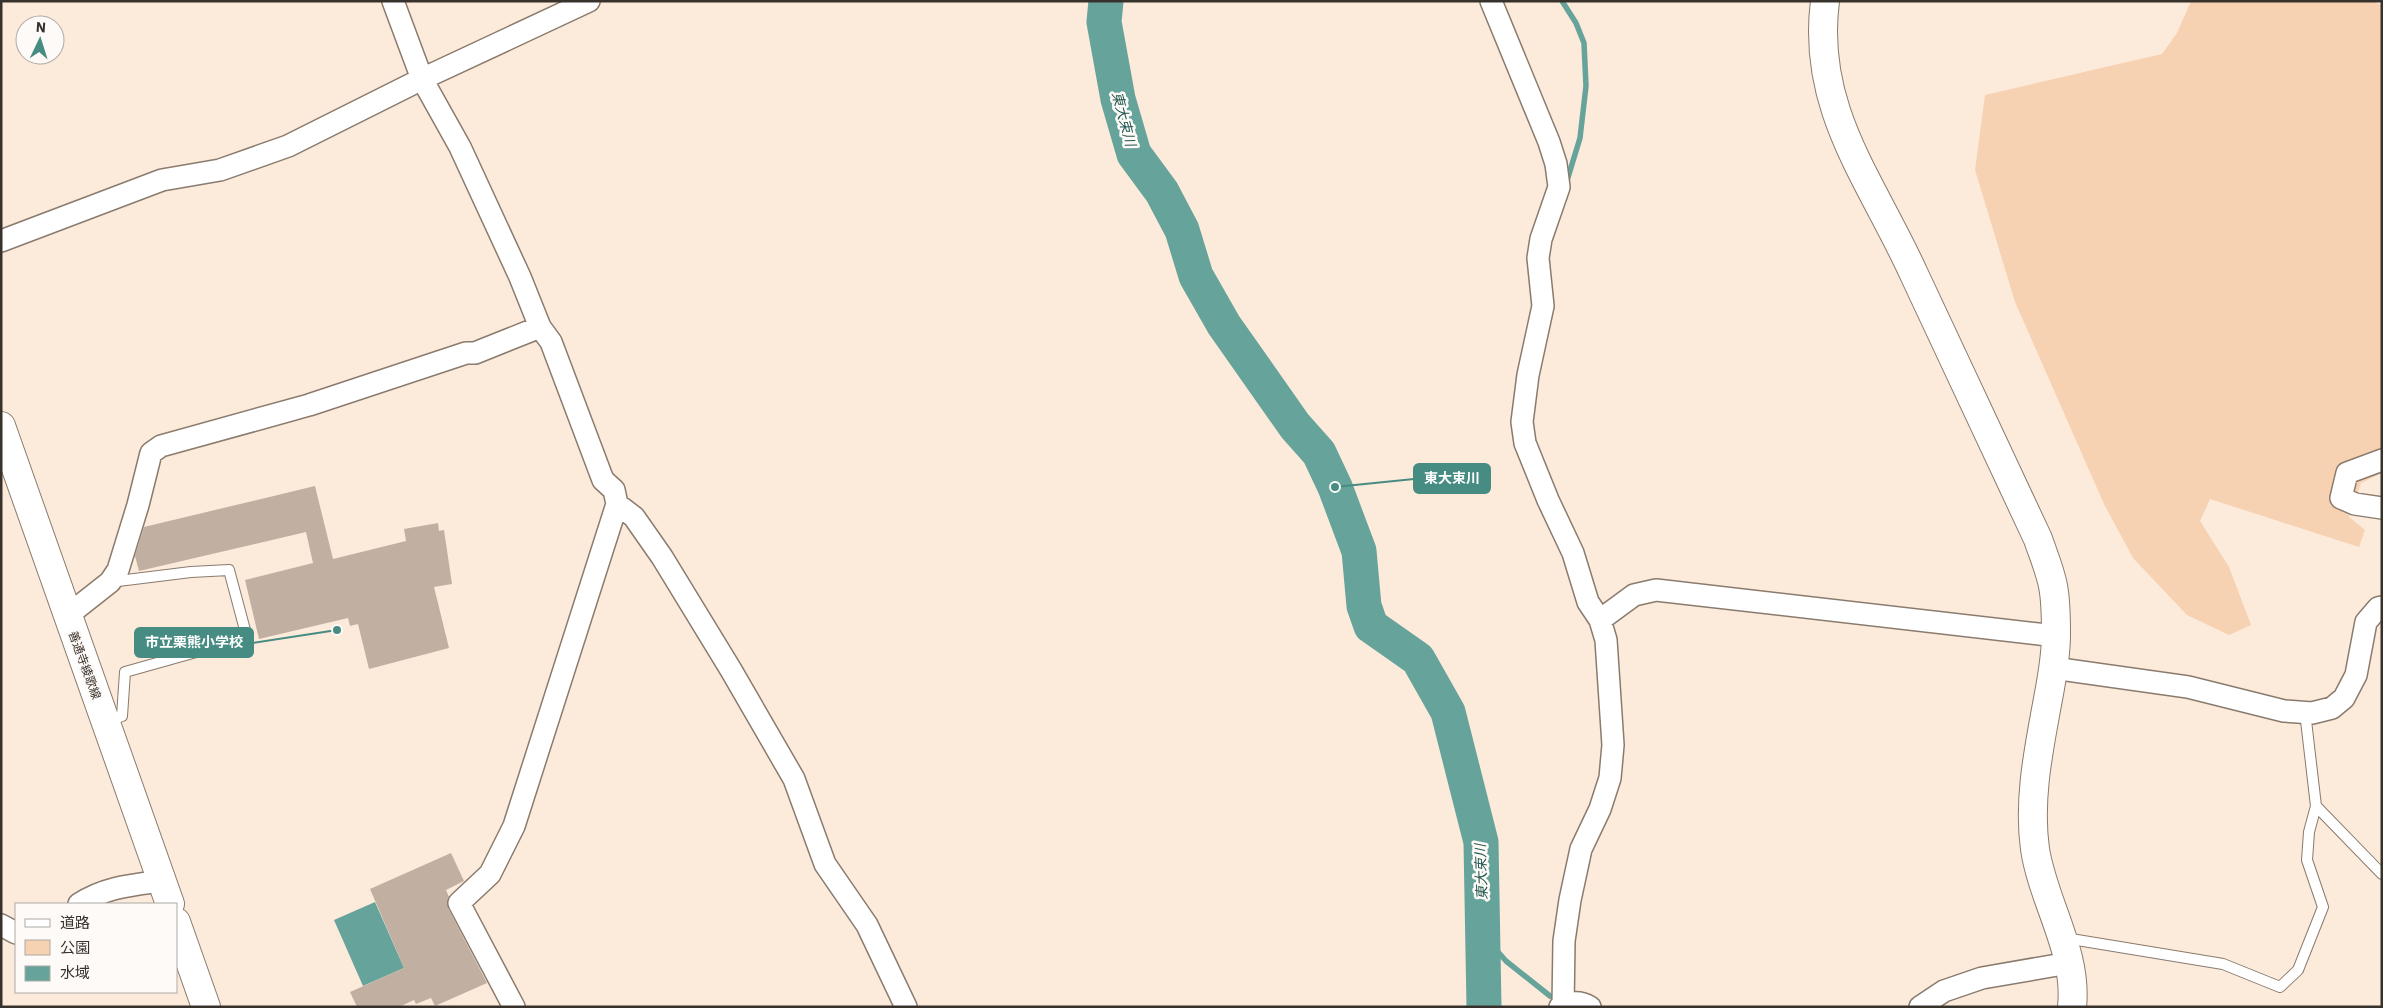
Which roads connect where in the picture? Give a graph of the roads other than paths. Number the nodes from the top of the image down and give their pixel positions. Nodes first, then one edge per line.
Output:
1 (393, 1) edge
2 (589, 1) edge
3 (1491, 1) edge
4 (1825, 1) edge
5 (422, 79) junction
6 (1, 241) edge
7 (540, 327) junction
8 (1, 426) edge
9 (2382, 460) edge
10 (617, 504) junction
11 (2382, 508) edge
12 (110, 582) junction
13 (2382, 607) edge
14 (66, 612) junction
15 (1603, 618) junction
16 (2056, 636) junction
17 (2054, 668) junction
18 (2306, 712) junction
19 (105, 722) junction
20 (2316, 806) junction
21 (2382, 874) edge
22 (166, 893) edge
23 (81, 903) edge
24 (1, 925) edge
25 (178, 928) edge
26 (15, 932) edge
27 (2062, 937) junction
28 (2069, 963) junction
29 (1562, 1006) edge
30 (206, 1007) edge
31 (514, 1007) edge
32 (906, 1007) edge
33 (1590, 1007) edge
34 (1920, 1007) edge
35 (2072, 1007) edge

1 - 5 street
2 - 5 street
3 - 15 street
4 - 16 street
5 - 6 street
5 - 7 street
7 - 10 street
7 - 12 street
8 - 14 street, 善通寺綾歌線
9 - 11 street
10 - 31 street
10 - 32 street
12 - 14 street
12 - 19 lane
13 - 18 street
14 - 19 street, 善通寺綾歌線
15 - 16 street
15 - 29 street
16 - 17 street
17 - 18 street
17 - 27 street
18 - 20 lane
19 - 22 street, 善通寺綾歌線
20 - 21 lane
20 - 27 lane
22 - 23 street
24 - 26 street
25 - 30 street
27 - 28 street
28 - 34 street
28 - 35 street
29 - 33 street

